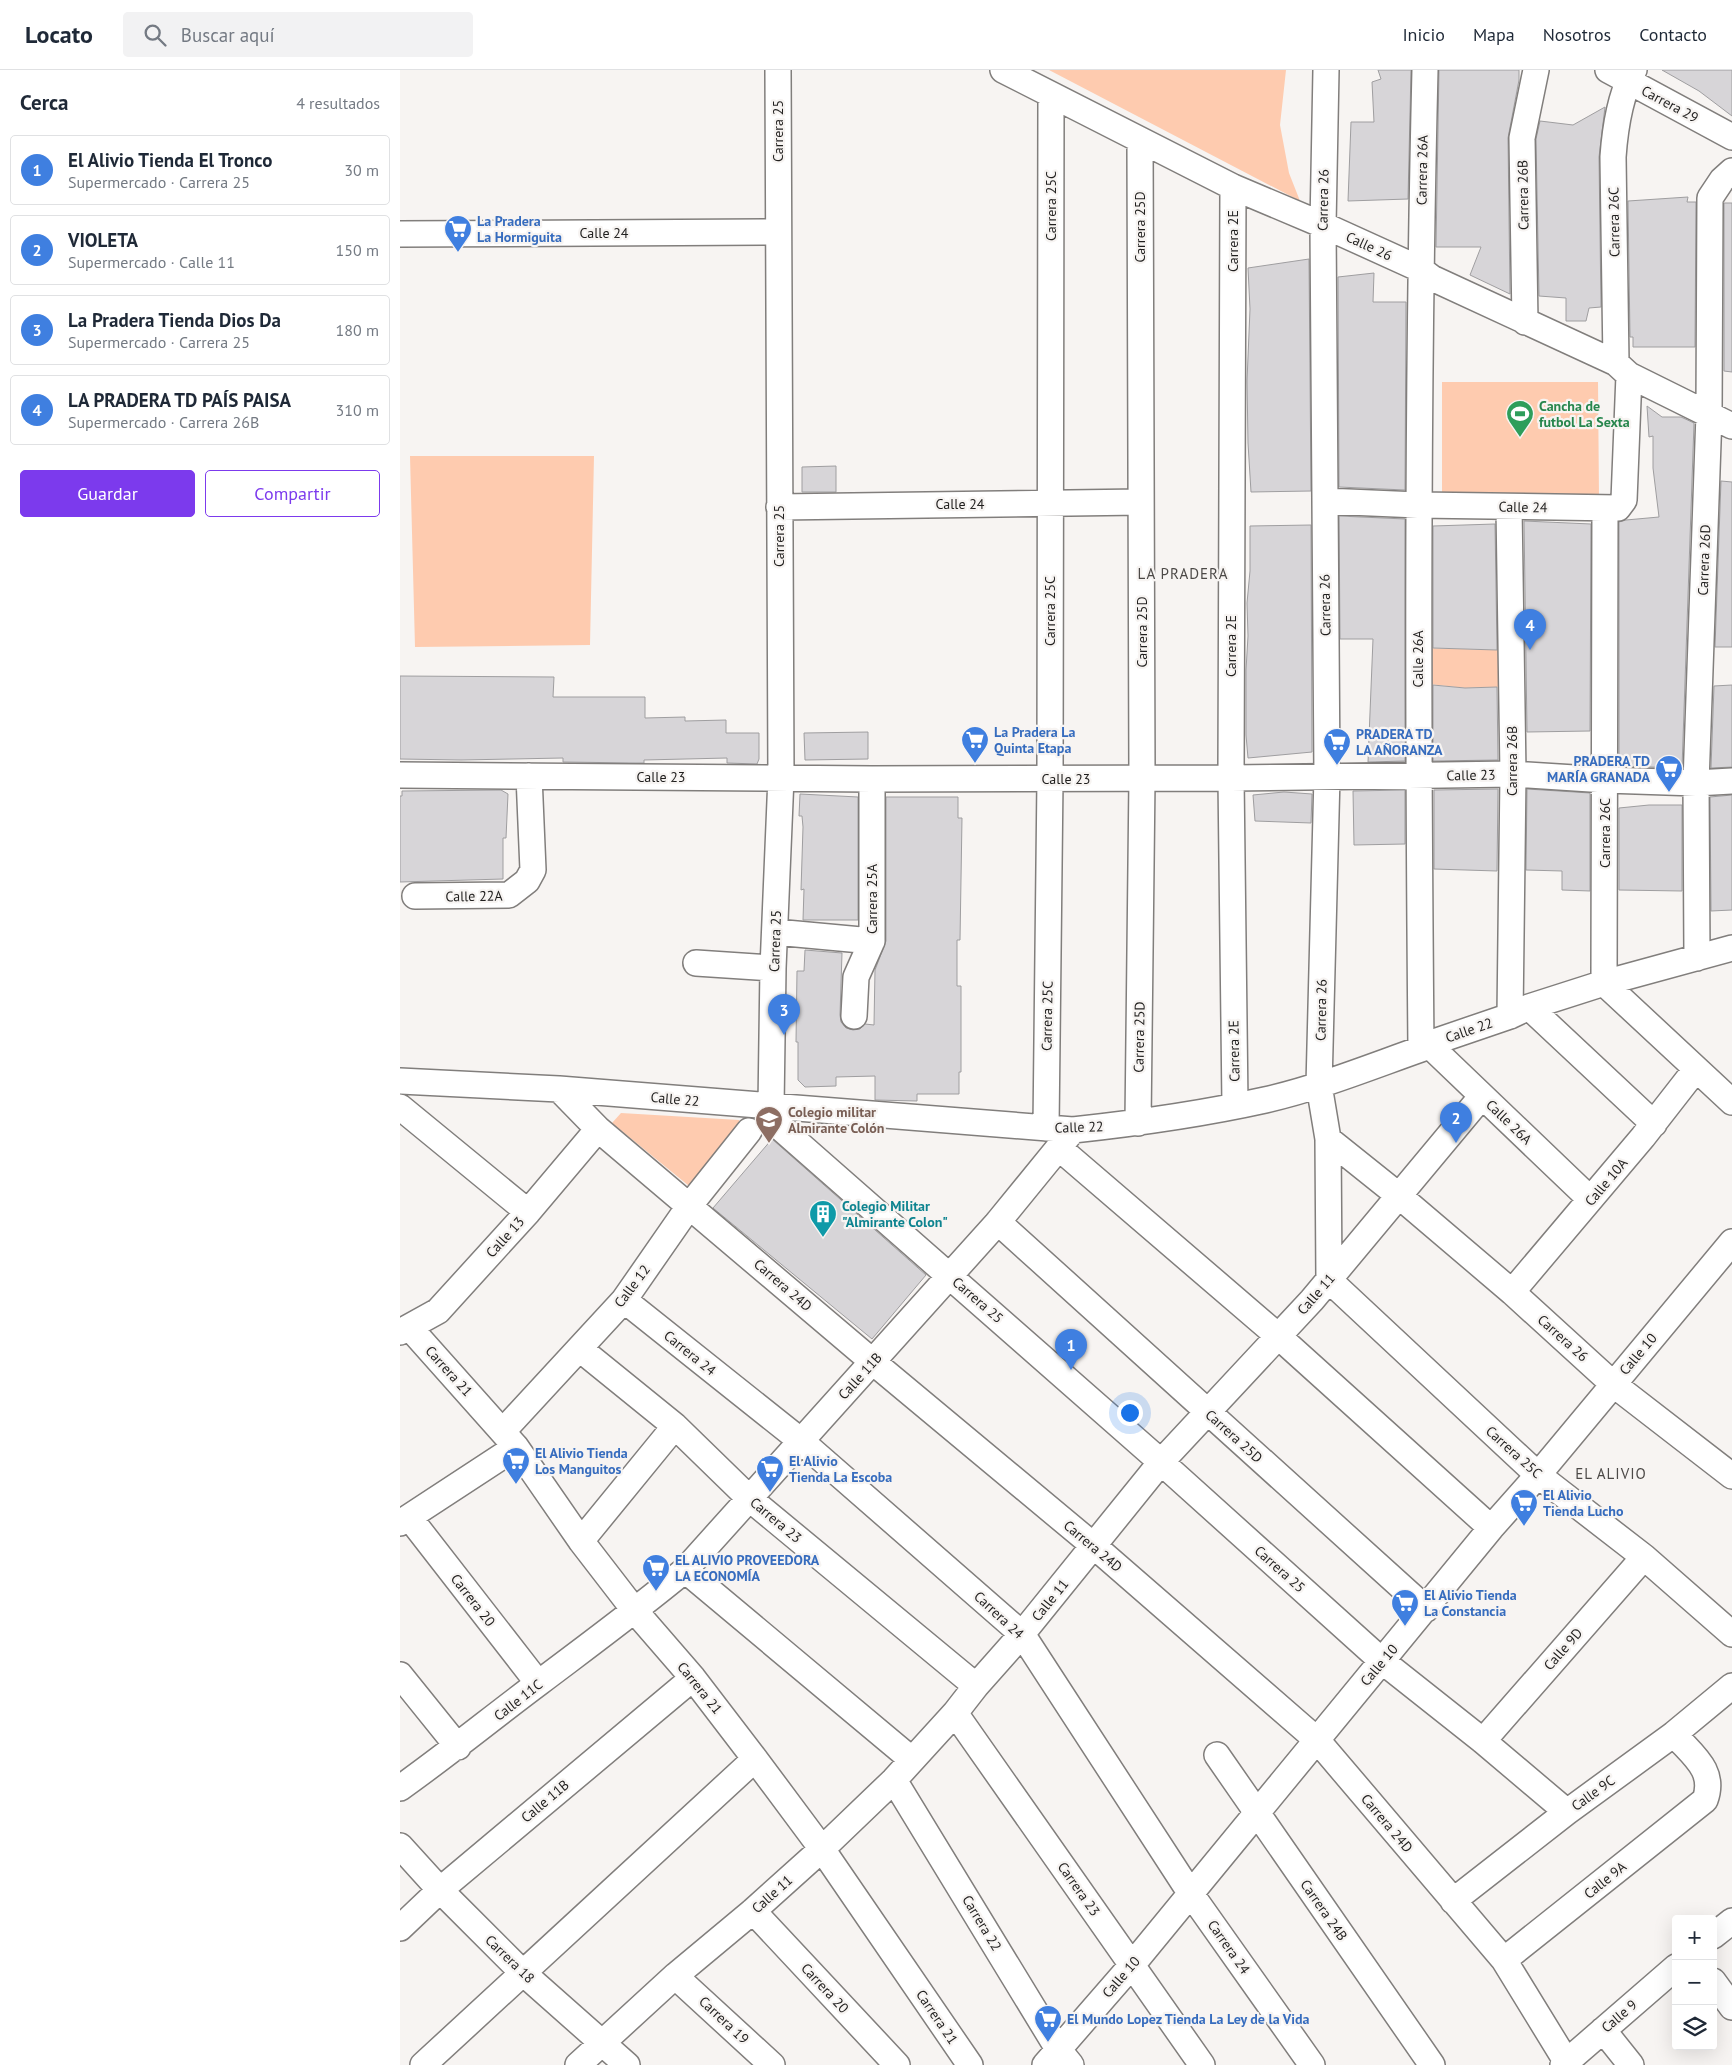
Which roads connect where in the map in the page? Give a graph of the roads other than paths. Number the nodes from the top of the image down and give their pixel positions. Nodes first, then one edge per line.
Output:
1 (778, 70) edge
2 (1003, 70) edge
3 (1326, 70) edge
4 (1425, 70) edge
5 (1536, 70) edge
6 (1623, 74) edge
7 (1051, 94) junction
8 (1732, 137) edge
9 (1140, 140) junction
10 (1732, 171) edge
11 (1233, 187) junction
12 (1323, 224) junction
13 (777, 232) junction
14 (400, 234) edge
15 (1420, 269) junction
16 (1525, 322) junction
17 (1622, 369) junction
18 (1710, 414) junction
19 (1732, 426) edge
20 (1325, 501) junction
21 (1142, 502) junction
22 (1050, 504) junction
23 (1615, 504) junction
24 (1418, 505) junction
25 (779, 507) junction
26 (1509, 507) junction
27 (1513, 774) junction
28 (400, 775) edge
29 (529, 776) junction
30 (1327, 776) junction
31 (1418, 776) junction
32 (781, 777) junction
33 (1231, 778) junction
34 (872, 779) junction
35 (1050, 779) junction
36 (1142, 779) junction
37 (1606, 780) junction
38 (1732, 781) edge
39 (1696, 783) junction
40 (415, 896) dead end
41 (775, 932) junction
42 (872, 941) junction
43 (1732, 948) edge
44 (1697, 958) junction
45 (696, 963) dead end
46 (773, 968) junction
47 (1604, 983) junction
48 (1520, 1012) junction
49 (854, 1016) dead end
50 (1425, 1047) junction
51 (1696, 1069) junction
52 (400, 1081) edge
53 (1319, 1085) junction
54 (559, 1089) junction
55 (1482, 1096) junction
56 (1732, 1102) edge
57 (1235, 1105) junction
58 (400, 1107) edge
59 (771, 1107) junction
60 (1138, 1123) junction
61 (1654, 1124) junction
62 (598, 1129) junction
63 (749, 1131) dead end
64 (1060, 1135) junction
65 (1328, 1139) junction
66 (1398, 1195) junction
67 (1590, 1200) junction
68 (690, 1205) junction
69 (528, 1212) junction
70 (998, 1222) junction
71 (1732, 1242) edge
72 (950, 1275) junction
73 (1329, 1280) junction
74 (1512, 1292) junction
75 (624, 1300) junction
76 (405, 1330) edge
77 (1278, 1336) junction
78 (580, 1349) junction
79 (873, 1362) junction
80 (1614, 1384) junction
81 (1208, 1412) junction
82 (675, 1426) junction
83 (509, 1439) junction
84 (801, 1441) junction
85 (1161, 1462) junction
86 (1538, 1475) junction
87 (1732, 1476) edge
88 (750, 1498) junction
89 (404, 1520) edge
90 (1491, 1528) junction
91 (581, 1541) junction
92 (1094, 1546) junction
93 (1644, 1558) junction
94 (684, 1570) junction
95 (1426, 1609) junction
96 (635, 1611) junction
97 (1022, 1634) junction
98 (1732, 1634) edge
99 (1382, 1661) junction
100 (400, 1675) edge
101 (693, 1678) junction
102 (538, 1683) junction
103 (976, 1686) junction
104 (1732, 1686) edge
105 (955, 1713) junction
106 (1674, 1734) junction
107 (1316, 1740) junction
108 (1483, 1741) junction
109 (458, 1747) junction
110 (1217, 1755) dead end
111 (755, 1759) junction
112 (911, 1759) junction
113 (894, 1780) junction
114 (400, 1788) edge
115 (1567, 1812) junction
116 (1256, 1814) junction
117 (400, 1846) edge
118 (822, 1849) junction
119 (440, 1890) junction
120 (1191, 1894) junction
121 (1453, 1901) junction
122 (753, 1911) junction
123 (1732, 1921) edge
124 (400, 1928) edge
125 (1717, 1933) edge
126 (1504, 1960) junction
127 (1132, 1965) junction
128 (1672, 1971) edge
129 (522, 1972) junction
130 (675, 1976) junction
131 (1717, 1986) edge
132 (1732, 2006) edge
133 (1603, 2030) junction
134 (602, 2042) junction
135 (1058, 2060) edge
136 (1564, 2063) edge
137 (423, 2065) edge
138 (578, 2065) edge
139 (627, 2065) edge
140 (772, 2065) edge
141 (897, 2065) edge
142 (970, 2065) edge
143 (1202, 2065) edge
144 (1312, 2065) edge
145 (1432, 2065) edge
146 (1631, 2065) edge

1 - 13 street, Carrera 25
2 - 7 street, Calle 26
3 - 12 street, Carrera 26
4 - 15 street, Carrera 26A
5 - 16 street, Carrera 26B
6 - 8 street, Carrera 29
6 - 17 street, Carrera 26C
7 - 9 street, Calle 26
7 - 22 street, Carrera 25C
9 - 11 street, Calle 26
9 - 21 street, Carrera 25D
10 - 18 street, Carrera 26D
11 - 12 street, Calle 26
11 - 33 street, Carrera 2E
12 - 15 street, Calle 26
12 - 20 street, Carrera 26
13 - 14 street, Calle 24
13 - 25 street, Carrera 25
15 - 16 street, Calle 26
15 - 24 street, Calle 26A
16 - 17 street, Calle 26
17 - 18 street, Calle 26
17 - 23 street, Carrera 26C
18 - 19 street, Calle 26
18 - 39 street, Carrera 26D
20 - 24 street, Calle 24
20 - 30 street, Carrera 26
21 - 22 street, Calle 24
21 - 36 street, Carrera 25D
22 - 25 street, Calle 24
22 - 35 street, Carrera 25C
23 - 26 street, Calle 24
23 - 37 street, Carrera 26C
24 - 26 street, Calle 24
24 - 31 street, Calle 26A
25 - 32 street, Carrera 25
26 - 27 street, Carrera 26B
27 - 31 street, Calle 23
27 - 37 street, Calle 23
27 - 48 street, Carrera 26B
28 - 29 street, Calle 23
29 - 32 street, Calle 23
29 - 40 street, Calle 22A
30 - 31 street, Calle 23
30 - 33 street, Calle 23
30 - 53 street, Carrera 26
31 - 50 street, Calle 26A
32 - 34 street, Calle 23
32 - 41 street, Carrera 25
33 - 36 street, Calle 23
33 - 57 street, Carrera 2E
34 - 35 street, Calle 23
34 - 42 street, Carrera 25A
35 - 36 street, Calle 23
35 - 64 street, Carrera 25C
36 - 60 street, Carrera 25D
37 - 39 street, Calle 23
37 - 47 street, Carrera 26C
38 - 39 street, Calle 23
39 - 44 street, Carrera 26D
41 - 42 street
41 - 46 street, Carrera 25
42 - 49 street, Carrera 25A
43 - 44 street, Calle 22
44 - 47 street, Calle 22
45 - 46 street
46 - 59 street, Carrera 25
47 - 48 street, Calle 22
47 - 51 street
48 - 50 street, Calle 22
48 - 61 street
50 - 53 street, Calle 22
50 - 55 street, Calle 26A
51 - 56 street
51 - 61 street, Calle 10A
52 - 54 street, Calle 22
53 - 57 street, Calle 22
53 - 65 street, Carrera 26
54 - 59 street, Calle 22
54 - 62 street, Carrera 24D
55 - 66 street, Calle 11
55 - 67 street, Calle 26A
57 - 60 street, Calle 22
58 - 69 street
59 - 64 street, Calle 22
59 - 72 street, Carrera 25
60 - 64 street, Calle 22
61 - 67 street, Calle 10A
62 - 68 street, Carrera 24D
62 - 69 street, Calle 13
63 - 68 street, Calle 12
64 - 70 street, Calle 11B
64 - 77 street
65 - 66 street, Carrera 26
65 - 73 street, Carrera 26
66 - 73 street, Calle 11
66 - 74 street, Carrera 26
67 - 74 street, Calle 10A
68 - 75 street, Calle 12
68 - 79 street, Carrera 24D
69 - 76 street, Calle 13
70 - 72 street, Calle 11B
70 - 81 street, Carrera 25D
71 - 80 street, Calle 10
72 - 79 street, Calle 11B
72 - 85 street, Carrera 25
73 - 77 street, Calle 11
73 - 86 street, Carrera 25C
74 - 80 street, Carrera 26
75 - 78 street, Calle 12
75 - 84 street, Carrera 24
76 - 83 street, Carrera 21
77 - 81 street, Calle 11
77 - 90 street
78 - 82 street, Carrera 23
78 - 83 street, Calle 12
79 - 84 street, Calle 11B
79 - 92 street, Carrera 24D
80 - 86 street, Calle 10
80 - 87 street, Carrera 26
81 - 85 street, Calle 11
81 - 95 street, Carrera 25D
82 - 88 street, Carrera 23
82 - 91 street
83 - 89 street, Calle 12
83 - 91 street, Carrera 21
84 - 88 street, Calle 11B
84 - 97 street, Carrera 24
85 - 92 street, Calle 11
85 - 99 street, Carrera 25
86 - 90 street, Calle 10
86 - 93 street, Carrera 25C
88 - 94 street, Calle 11B
88 - 103 street, Carrera 23
89 - 102 street, Carrera 20
90 - 95 street, Calle 10
91 - 96 street, Carrera 21
92 - 97 street, Calle 11
92 - 107 street, Carrera 24D
93 - 98 street, Carrera 25C
93 - 108 street, Calle 9D
94 - 96 street, Calle 11B
94 - 112 street
95 - 99 street, Calle 10
96 - 101 street, Carrera 21
96 - 102 street, Calle 11C
97 - 103 street, Calle 11
97 - 120 street, Carrera 24
99 - 107 street, Calle 10
99 - 108 street, Carrera 25
100 - 109 street
101 - 111 street, Carrera 21
101 - 119 street, Calle 11B
102 - 109 street, Calle 11C
103 - 105 street, Calle 11
104 - 106 street, Calle 9C
105 - 112 street, Calle 11
105 - 127 street, Carrera 23
106 - 115 street, Calle 9C
106 - 126 street, Calle 9A
107 - 116 street, Calle 10
107 - 121 street, Carrera 24D
108 - 115 street, Carrera 25
109 - 114 street, Calle 11C
110 - 116 street, Carrera 24B
111 - 118 street, Carrera 21
111 - 129 street
112 - 113 street, Calle 11
113 - 118 street, Calle 11
113 - 135 street, Carrera 22
115 - 121 street, Calle 9C
116 - 120 street, Calle 10
116 - 145 street, Carrera 24B
117 - 119 street, Carrera 18
118 - 122 street, Calle 11
118 - 142 street, Carrera 21
119 - 124 street, Calle 11B
119 - 129 street, Carrera 18
120 - 127 street, Calle 10
120 - 144 street, Carrera 24
121 - 126 street, Carrera 24D
122 - 130 street, Calle 11
122 - 141 street, Carrera 20
123 - 125 street
126 - 136 street, Carrera 24D
127 - 135 street, Calle 10
127 - 143 street, Carrera 23
128 - 133 street, Calle 9
129 - 134 street, Carrera 18
129 - 137 street
130 - 134 street, Calle 11
130 - 140 street, Carrera 19
131 - 132 street
133 - 136 street, Calle 9
133 - 146 street
134 - 138 street, Calle 11
134 - 139 street, Carrera 18

